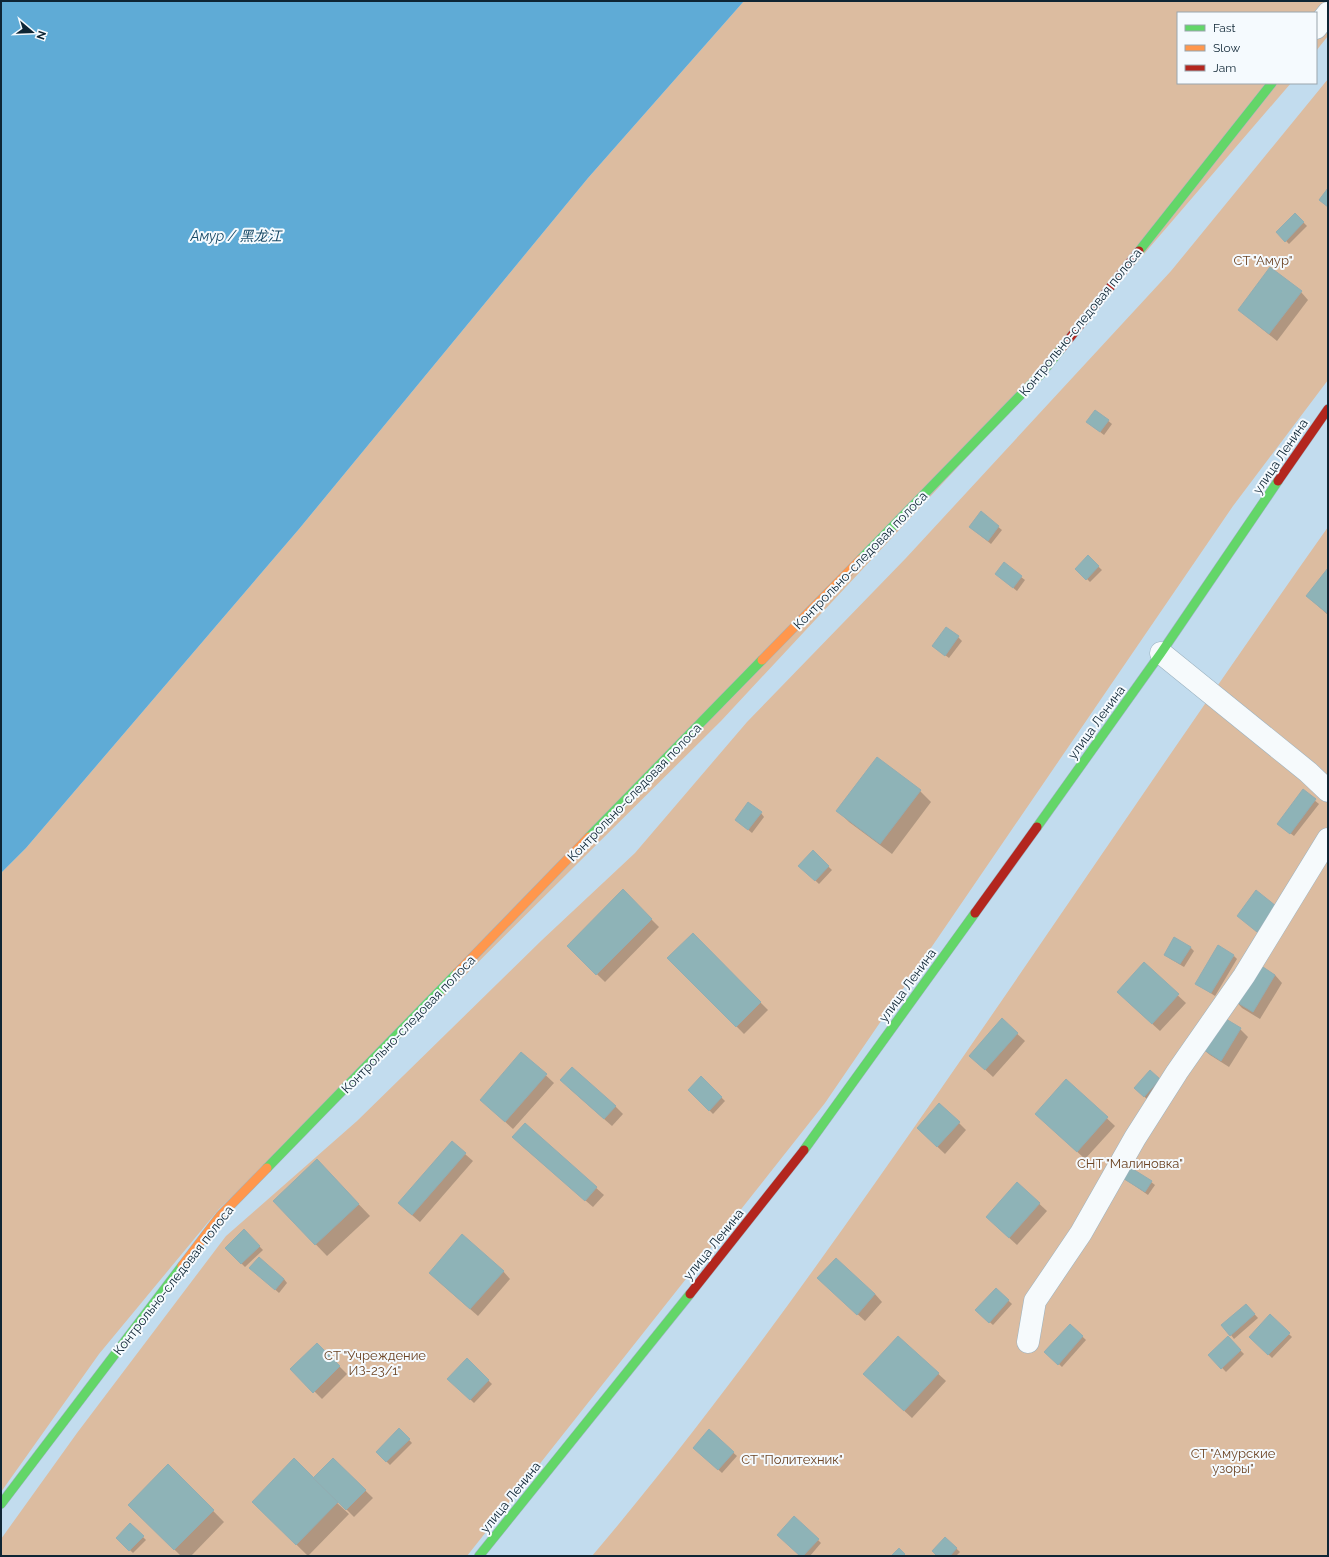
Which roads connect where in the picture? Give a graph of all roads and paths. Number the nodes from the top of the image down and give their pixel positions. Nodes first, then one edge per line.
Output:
1 (1328, 13) edge
2 (1317, 27) edge
3 (1271, 84) edge
4 (1328, 409) edge
5 (1161, 653) junction
6 (1328, 791) edge
7 (1328, 839) edge
8 (1028, 1342) dead end
9 (1, 1504) edge
10 (479, 1556) edge

1 - 2 street
3 - 9 street, Контрольно-следовая полоса
4 - 5 street, улица Ленина
5 - 6 street
5 - 10 street, улица Ленина
7 - 8 street

